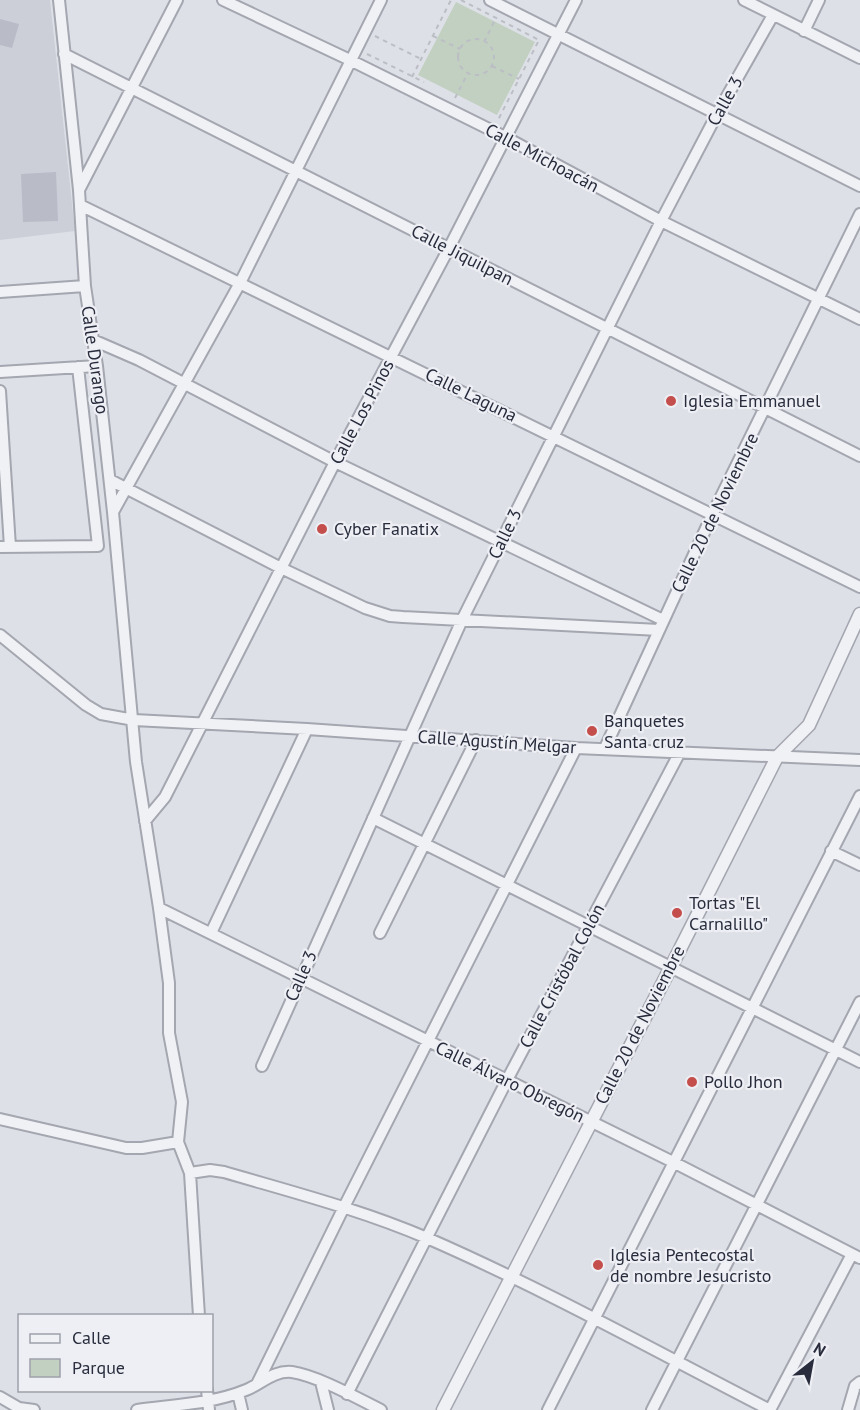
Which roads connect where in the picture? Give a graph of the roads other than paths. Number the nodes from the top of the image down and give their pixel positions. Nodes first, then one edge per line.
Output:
1 (58, 0) edge
2 (177, 0) edge
3 (223, 0) edge
4 (381, 0) edge
5 (490, 0) edge
6 (576, 0) edge
7 (744, 0) edge
8 (819, 0) edge
9 (773, 15) junction
10 (804, 31) junction
11 (559, 35) junction
12 (64, 54) junction
13 (860, 58) edge
14 (350, 60) junction
15 (133, 89) junction
16 (717, 114) junction
17 (505, 137) junction
18 (296, 170) junction
19 (860, 186) edge
20 (79, 190) junction
21 (80, 205) junction
22 (860, 214) edge
23 (661, 221) junction
24 (448, 248) junction
25 (240, 282) junction
26 (85, 286) junction
27 (0, 292) edge
28 (818, 298) junction
29 (860, 319) edge
30 (606, 328) junction
31 (93, 340) junction
32 (391, 356) junction
33 (97, 366) junction
34 (78, 367) junction
35 (0, 372) edge
36 (184, 384) junction
37 (0, 391) edge
38 (765, 409) junction
39 (554, 435) junction
40 (860, 456) edge
41 (335, 462) junction
42 (110, 480) junction
43 (128, 488) junction
44 (113, 512) junction
45 (713, 513) junction
46 (501, 542) junction
47 (5, 547) edge
48 (281, 568) junction
49 (860, 587) edge
50 (860, 614) edge
51 (462, 620) junction
52 (661, 625) junction
53 (0, 635) edge
54 (134, 720) junction
55 (203, 725) junction
56 (307, 729) junction
57 (410, 736) junction
58 (476, 740) junction
59 (576, 748) junction
60 (604, 748) junction
61 (680, 752) junction
62 (777, 757) junction
63 (860, 760) edge
64 (860, 796) edge
65 (373, 818) junction
66 (145, 821) junction
67 (425, 844) junction
68 (831, 851) junction
69 (860, 865) edge
70 (507, 885) junction
71 (159, 908) junction
72 (589, 925) junction
73 (211, 933) junction
74 (380, 933) dead end
75 (671, 967) junction
76 (300, 978) junction
77 (860, 1002) edge
78 (752, 1007) junction
79 (427, 1040) junction
80 (836, 1049) junction
81 (860, 1062) edge
82 (262, 1066) dead end
83 (507, 1080) junction
84 (0, 1119) edge
85 (591, 1121) junction
86 (178, 1142) junction
87 (673, 1162) junction
88 (190, 1173) junction
89 (756, 1204) junction
90 (344, 1207) junction
91 (426, 1238) junction
92 (856, 1256) edge
93 (511, 1277) junction
94 (199, 1314) edge
95 (594, 1320) junction
96 (676, 1361) junction
97 (321, 1382) junction
98 (860, 1382) edge
99 (257, 1384) junction
100 (238, 1393) junction
101 (347, 1394) junction
102 (0, 1397) edge
103 (208, 1400) edge
104 (0, 1408) edge
105 (18, 1409) edge
106 (34, 1410) edge
107 (137, 1410) edge
108 (242, 1410) edge
109 (328, 1410) edge
110 (381, 1410) edge
111 (443, 1410) edge
112 (548, 1410) edge
113 (652, 1410) edge
114 (770, 1410) edge
115 (848, 1410) edge

1 - 12 street, Calle Durango
2 - 15 street
3 - 14 street, Calle Michoacán
4 - 14 street
5 - 11 street
6 - 11 street, Calle Los Pinos
7 - 9 street
8 - 10 street
9 - 10 street
9 - 16 street, Calle 3
10 - 13 street
11 - 16 street
11 - 17 street, Calle Los Pinos
12 - 15 street, Calle Jiquilpan
12 - 20 street, Calle Durango
14 - 17 street, Calle Michoacán
14 - 18 street
15 - 18 street, Calle Jiquilpan
15 - 20 street
16 - 19 street
16 - 23 street, Calle 3
17 - 23 street, Calle Michoacán
17 - 24 street, Calle Los Pinos
18 - 24 street, Calle Jiquilpan
18 - 25 street
20 - 21 street, Calle Durango
21 - 25 street, Calle Laguna
21 - 26 street, Calle Durango
22 - 28 street, Calle 20 de Noviembre
23 - 28 street, Calle Michoacán
23 - 30 street, Calle 3
24 - 30 street, Calle Jiquilpan
24 - 32 street, Calle Los Pinos
25 - 32 street, Calle Laguna
25 - 36 street
26 - 27 street
26 - 31 street, Calle Durango
28 - 29 street, Calle Michoacán
28 - 38 street, Calle 20 de Noviembre
30 - 38 street, Calle Jiquilpan
30 - 39 street, Calle 3
31 - 33 street, Calle Durango
31 - 36 street
32 - 39 street, Calle Laguna
32 - 41 street, Calle Los Pinos
33 - 34 street
33 - 42 street, Calle Durango
34 - 35 street
34 - 47 street
36 - 41 street
36 - 43 street
37 - 47 street
38 - 40 street, Calle Jiquilpan
38 - 45 street, Calle 20 de Noviembre
39 - 45 street, Calle Laguna
39 - 46 street, Calle 3
41 - 46 street
41 - 48 street, Calle Los Pinos
42 - 43 street
42 - 44 street, Calle Durango
43 - 44 street
43 - 48 street
44 - 54 street, Calle Durango
45 - 49 street, Calle Laguna
45 - 52 street, Calle 20 de Noviembre
46 - 51 street, Calle 3
46 - 52 street
48 - 51 street
48 - 55 street, Calle Los Pinos
50 - 62 street, Calle 20 de Noviembre
51 - 52 street
51 - 57 street, Calle 3
52 - 60 street, Calle 20 de Noviembre
53 - 54 street, Calle Agustín Melgar
54 - 55 street, Calle Agustín Melgar
54 - 66 street, Calle Durango
55 - 56 street, Calle Agustín Melgar
55 - 66 street, Calle Los Pinos
56 - 57 street, Calle Agustín Melgar
56 - 73 street
57 - 58 street, Calle Agustín Melgar
57 - 65 street, Calle 3
58 - 59 street, Calle Agustín Melgar
58 - 67 street
59 - 60 street, Calle Agustín Melgar
59 - 70 street
60 - 61 street, Calle Agustín Melgar
61 - 62 street, Calle Agustín Melgar
61 - 72 street, Calle Cristóbal Colón
62 - 63 street, Calle Agustín Melgar
62 - 75 street, Calle 20 de Noviembre
64 - 68 street
65 - 67 street
65 - 76 street, Calle 3
66 - 71 street, Calle Durango
67 - 70 street
67 - 74 street
68 - 69 street
68 - 78 street
70 - 72 street
70 - 79 street
71 - 73 street, Calle Álvaro Obregón
71 - 86 street, Calle Durango
72 - 75 street
72 - 83 street, Calle Cristóbal Colón
73 - 76 street, Calle Álvaro Obregón
75 - 78 street
75 - 85 street, Calle 20 de Noviembre
76 - 79 street, Calle Álvaro Obregón
76 - 82 street, Calle 3
77 - 80 street
78 - 80 street
78 - 87 street
79 - 83 street, Calle Álvaro Obregón
79 - 90 street
80 - 81 street
80 - 89 street
83 - 85 street, Calle Álvaro Obregón
83 - 91 street, Calle Cristóbal Colón
84 - 86 street
85 - 87 street, Calle Álvaro Obregón
85 - 93 street, Calle 20 de Noviembre
86 - 88 street
87 - 89 street, Calle Álvaro Obregón
87 - 95 street
88 - 90 street
88 - 94 street
89 - 92 street, Calle Álvaro Obregón
89 - 96 street
90 - 91 street
90 - 99 street
91 - 93 street
91 - 101 street, Calle Cristóbal Colón
92 - 114 street
93 - 95 street
93 - 111 street, Calle 20 de Noviembre
95 - 96 street
95 - 112 street
96 - 113 street
96 - 114 street
97 - 99 street
97 - 101 street
97 - 109 street
98 - 115 street
99 - 100 street
100 - 103 street
100 - 108 street
101 - 110 street
102 - 105 street
103 - 107 street
104 - 105 street
105 - 106 street

